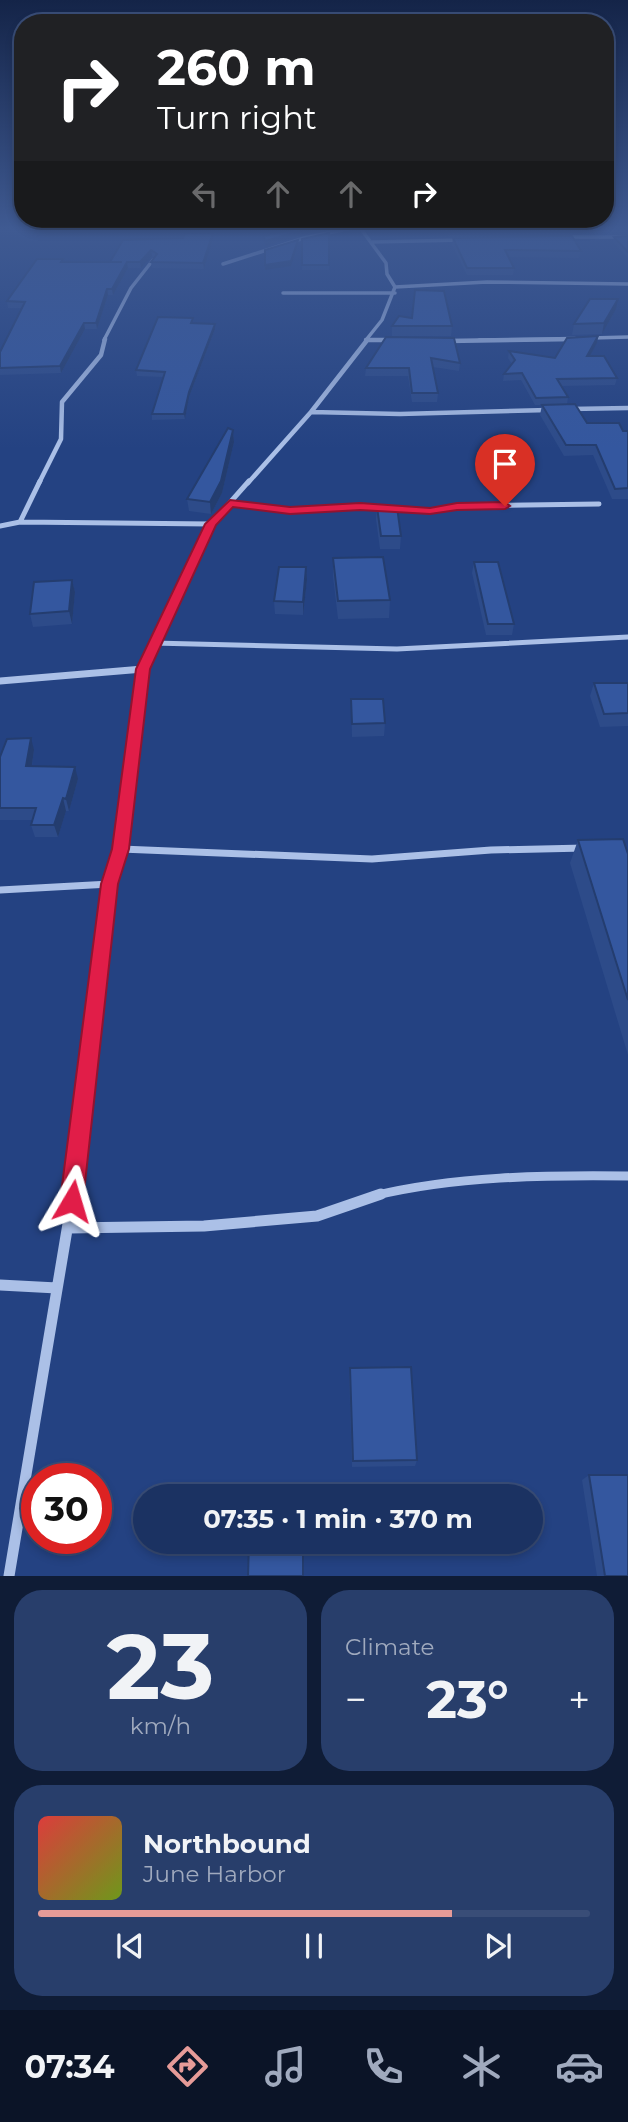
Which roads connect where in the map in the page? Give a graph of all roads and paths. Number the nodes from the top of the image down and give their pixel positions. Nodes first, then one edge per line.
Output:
1 (124, 303) edge
2 (390, 303) edge
3 (628, 338) edge
4 (366, 340) junction
5 (404, 340) edge
6 (441, 341) edge
7 (628, 408) edge
8 (311, 412) junction
9 (230, 504) junction
10 (599, 504) dead end
11 (20, 522) junction
12 (211, 524) junction
13 (0, 526) edge
14 (628, 637) edge
15 (153, 643) junction
16 (143, 669) junction
17 (0, 681) edge
18 (121, 849) junction
19 (597, 849) edge
20 (110, 884) junction
21 (0, 890) edge
22 (628, 1176) edge
23 (69, 1228) junction
24 (0, 1286) edge
25 (57, 1288) junction
26 (9, 1576) edge

1 - 11 street
2 - 4 street
3 - 6 street
4 - 5 street
4 - 8 street
7 - 8 street
8 - 9 street
9 - 10 street
9 - 12 street
11 - 12 street
11 - 13 street
12 - 15 street
14 - 15 street
15 - 16 street
16 - 17 street
16 - 18 street
18 - 19 street
18 - 20 street
20 - 21 street
20 - 23 street
22 - 23 street
23 - 25 street
24 - 25 street
25 - 26 street

